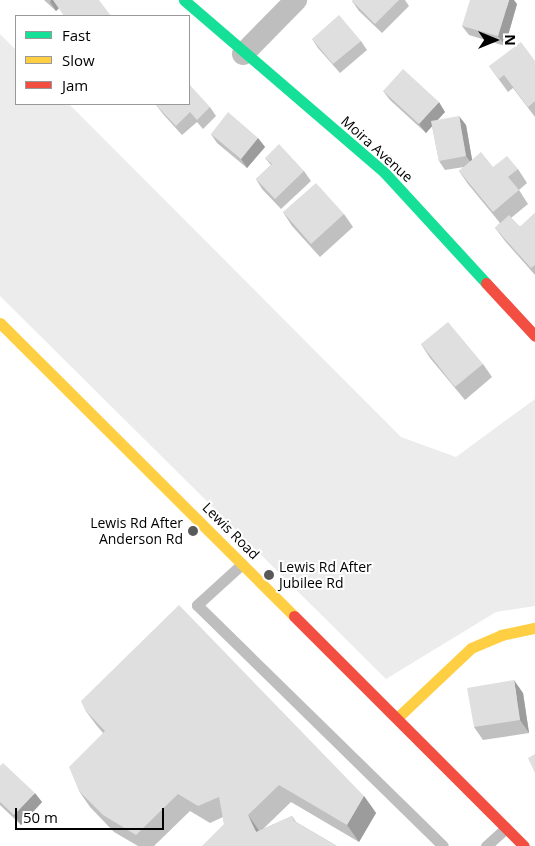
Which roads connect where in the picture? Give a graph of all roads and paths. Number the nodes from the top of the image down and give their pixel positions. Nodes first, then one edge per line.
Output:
1 (184, 0) edge
2 (296, 0) edge
3 (243, 54) junction
4 (0, 323) edge
5 (535, 336) edge
6 (242, 564) junction
7 (535, 628) edge
8 (397, 718) junction
9 (506, 828) junction
10 (443, 846) edge
11 (486, 846) edge
12 (524, 846) edge

1 - 3 street, Moira Avenue
2 - 3 street
3 - 5 street, Moira Avenue
4 - 6 street, Lewis Road
6 - 8 street, Lewis Road
6 - 10 lane
7 - 8 street
8 - 9 street, Lewis Road
9 - 11 lane
9 - 12 street, Lewis Road

